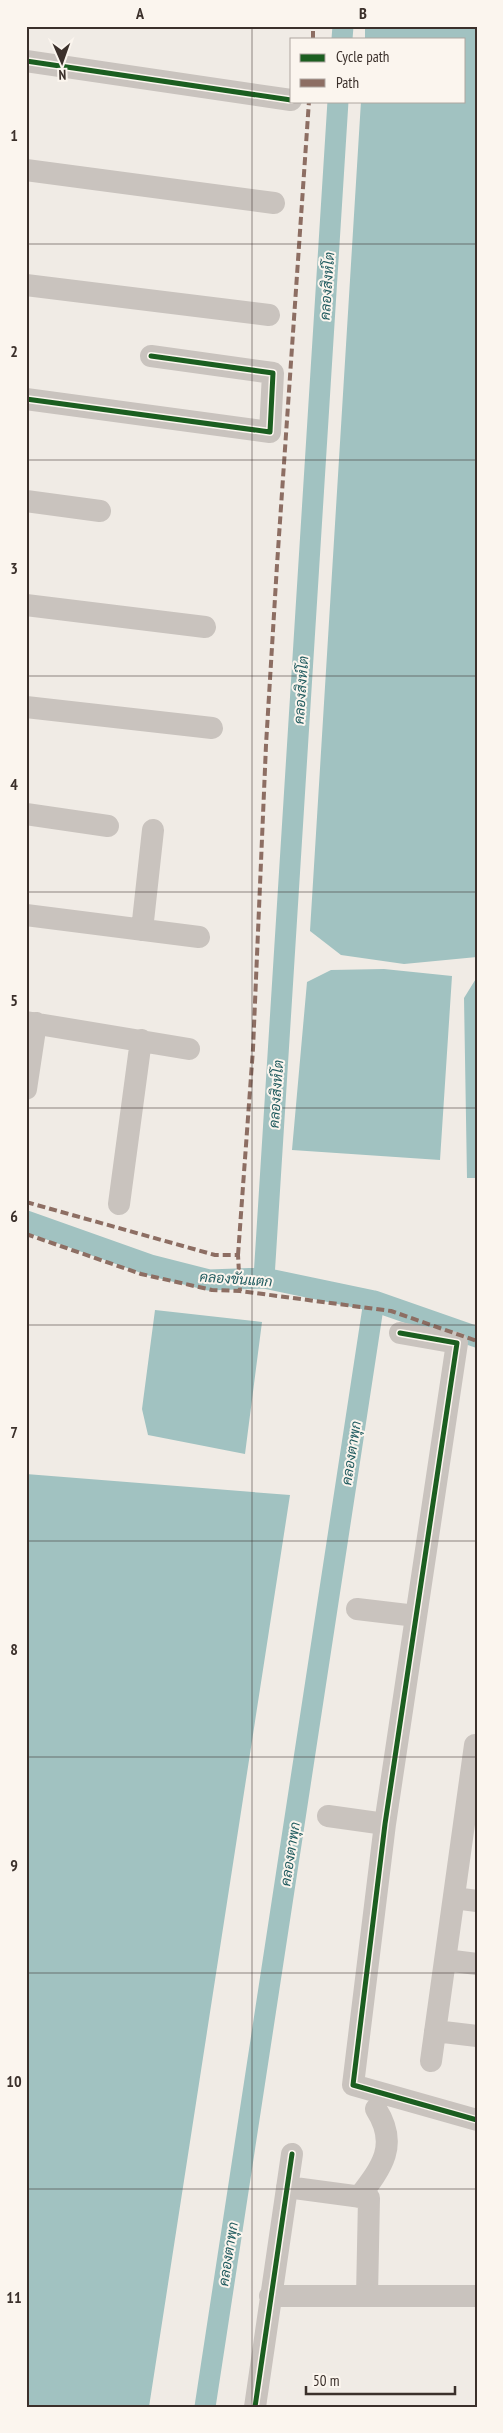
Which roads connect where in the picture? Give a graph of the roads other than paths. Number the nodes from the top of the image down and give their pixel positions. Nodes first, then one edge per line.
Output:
1 (26, 61) edge
2 (290, 100) edge
3 (26, 170) edge
4 (274, 203) dead end
5 (26, 285) edge
6 (269, 315) dead end
7 (151, 356) dead end
8 (26, 399) edge
9 (26, 501) edge
10 (100, 511) dead end
11 (26, 605) edge
12 (205, 627) dead end
13 (26, 707) edge
14 (212, 728) dead end
15 (26, 814) edge
16 (108, 826) dead end
17 (153, 830) dead end
18 (26, 916) edge
19 (142, 930) junction
20 (199, 937) dead end
21 (31, 1022) edge
22 (140, 1040) junction
23 (189, 1049) dead end
24 (26, 1089) edge
25 (119, 1204) dead end
26 (400, 1333) dead end
27 (357, 1609) dead end
28 (416, 1616) junction
29 (474, 1745) dead end
30 (328, 1816) dead end
31 (385, 1824) junction
32 (469, 1838) edge
33 (454, 1898) junction
34 (477, 1901) edge
35 (445, 1960) junction
36 (477, 1964) edge
37 (435, 2031) junction
38 (477, 2036) edge
39 (431, 2061) dead end
40 (376, 2109) dead end
41 (477, 2120) edge
42 (292, 2154) dead end
43 (287, 2187) junction
44 (359, 2197) junction
45 (270, 2296) junction
46 (367, 2296) junction
47 (477, 2296) edge
48 (255, 2407) edge

1 - 2 street
3 - 4 street
5 - 6 street
7 - 8 street
9 - 10 street
11 - 12 street
13 - 14 street
15 - 16 street
17 - 19 street
18 - 19 street
19 - 20 street
21 - 22 street
21 - 24 street
22 - 23 street
22 - 25 street
26 - 28 street
27 - 28 street
28 - 31 street
29 - 32 street
30 - 31 street
31 - 41 street
32 - 33 street
33 - 34 street
33 - 35 street
35 - 36 street
35 - 37 street
37 - 38 street
37 - 39 street
40 - 44 street
42 - 43 street
43 - 44 street
43 - 45 street
44 - 46 street
45 - 46 street
45 - 48 street
46 - 47 street

